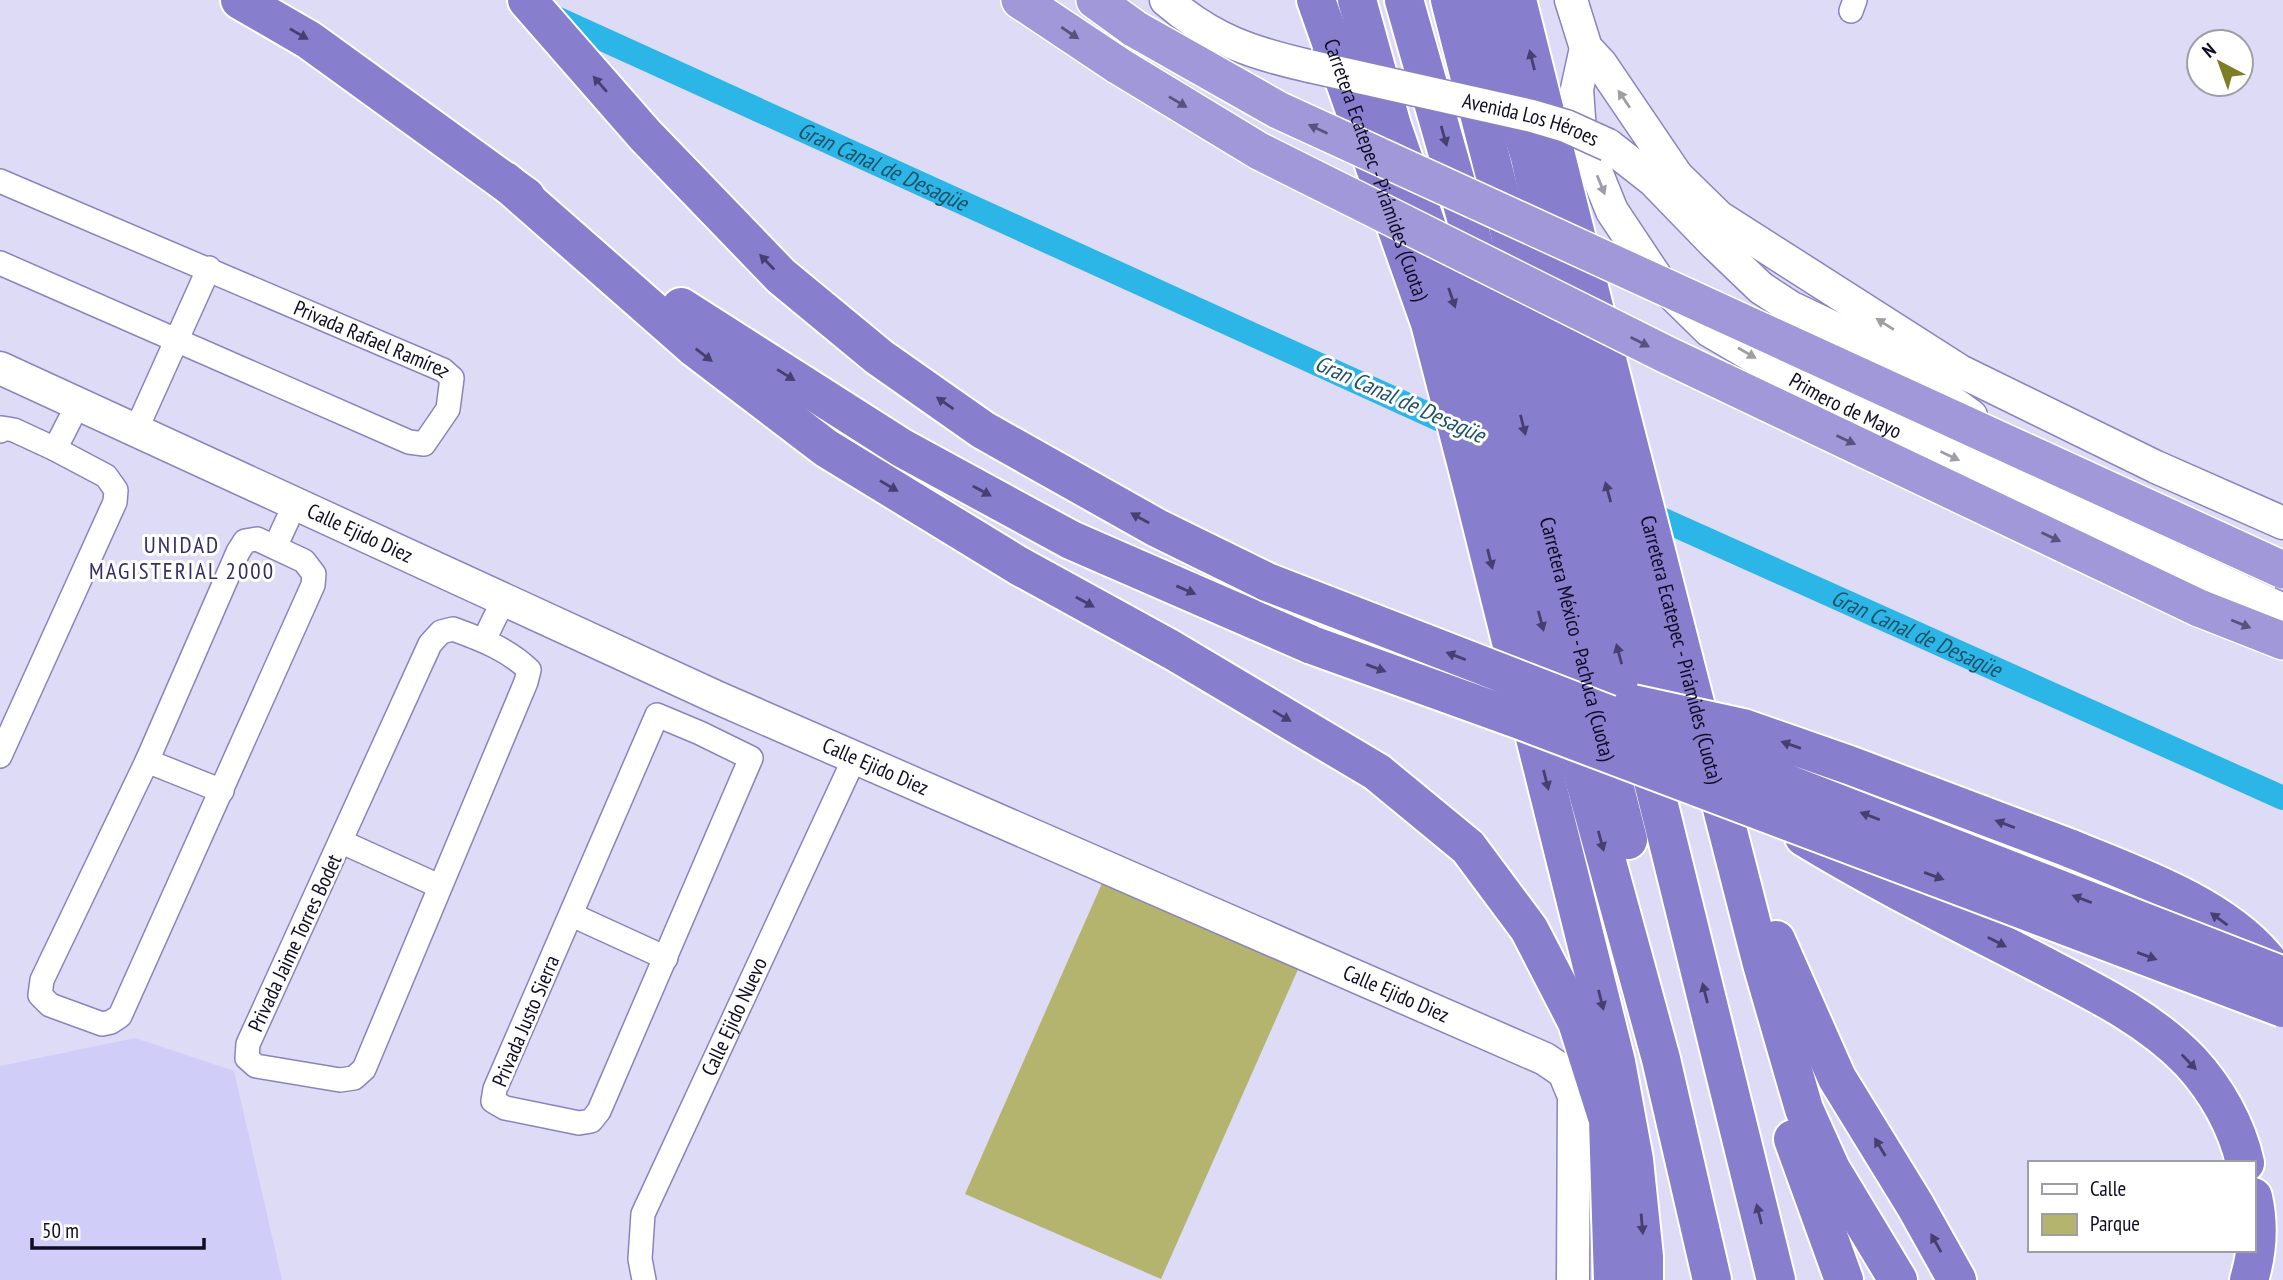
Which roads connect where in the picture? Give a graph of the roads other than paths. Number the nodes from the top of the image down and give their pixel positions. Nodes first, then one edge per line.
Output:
1 (240, 0) edge
2 (527, 0) edge
3 (1020, 0) edge
4 (1095, 0) edge
5 (1166, 0) edge
6 (1316, 0) edge
7 (1357, 0) edge
8 (1404, 0) edge
9 (1450, 0) edge
10 (1482, 0) edge
11 (1517, 0) edge
12 (1571, 0) edge
13 (1586, 48) junction
14 (0, 181) edge
15 (505, 181) junction
16 (0, 262) edge
17 (209, 268) junction
18 (1625, 270) junction
19 (177, 341) junction
20 (1882, 351) junction
21 (0, 368) edge
22 (1960, 371) junction
23 (78, 404) junction
24 (136, 430) junction
25 (0, 431) edge
26 (55, 449) junction
27 (295, 504) junction
28 (2283, 523) edge
29 (275, 547) junction
30 (2283, 547) edge
31 (2283, 570) edge
32 (2248, 593) junction
33 (502, 601) junction
34 (2283, 610) edge
35 (484, 640) junction
36 (2283, 641) edge
37 (1506, 676) junction
38 (716, 698) junction
39 (701, 733) junction
40 (3, 742) edge
41 (854, 759) junction
42 (147, 761) junction
43 (222, 791) junction
44 (1766, 814) junction
45 (1731, 841) junction
46 (342, 842) junction
47 (439, 886) junction
48 (572, 915) junction
49 (666, 958) junction
50 (2283, 976) edge
51 (2283, 985) edge
52 (2283, 1008) edge
53 (2243, 1154) edge
54 (2255, 1206) edge
55 (644, 1280) edge
56 (1573, 1280) edge
57 (1612, 1280) edge
58 (1644, 1280) edge
59 (1712, 1280) edge
60 (1739, 1280) edge
61 (1776, 1280) edge
62 (1844, 1280) edge
63 (1898, 1280) edge
64 (1957, 1280) edge
65 (2249, 1280) edge

1 -> 15 highway
37 -> 2 highway, bridge
3 -> 36 highway, bridge
18 -> 4 highway, bridge
5 - 20 main road, Avenida Los Héroes, bridge
6 -> 58 highway, Carretera Ecatepec - Pirámides (Cuota)
7 -> 59 highway
8 -> 60 highway, Carretera México - Pachuca (Cuota)
61 -> 9 highway, Carretera México - Pachuca (Cuota)
62 -> 10 highway
45 -> 11 highway, Carretera Ecatepec - Pirámides (Cuota)
12 - 13 main road, Primero de Mayo
22 -> 13 main road, Primero de Mayo
13 -> 32 main road, Primero de Mayo
14 - 17 street, Privada Rafael Ramírez
15 -> 44 highway, bridge
15 -> 57 highway
16 - 19 street, Privada Rafael Ramírez
17 - 19 street
17 - 19 street, Privada Rafael Ramírez
18 - 30 highway, bridge
18 - 31 highway, bridge
19 - 24 street
20 - 22 main road
20 - 32 main road
21 - 23 main road, Calle Ejido Diez
22 - 28 main road, Primero de Mayo
23 - 24 main road, Calle Ejido Diez
23 - 26 street
24 - 27 main road, Calle Ejido Diez
25 - 26 street
26 - 40 street
27 - 29 street
27 - 33 main road, Calle Ejido Diez
29 - 42 street
29 - 43 street
32 - 34 main road, Primero de Mayo
33 - 35 street
33 - 38 main road, Calle Ejido Diez
35 - 46 street, Privada Jaime Torres Bodet
35 - 47 street, Privada Jaime Torres Bodet
50 -> 37 highway, bridge
51 -> 37 highway, bridge
38 - 39 street
38 - 41 main road, Calle Ejido Diez
39 - 48 street, Privada Justo Sierra
39 - 49 street, Privada Justo Sierra
41 - 55 street, Calle Ejido Nuevo
41 - 56 main road, Calle Ejido Diez
42 - 43 street
42 - 43 street
44 -> 52 highway, bridge
44 -> 53 highway, bridge
45 - 63 highway, Carretera Ecatepec - Pirámides (Cuota)
64 -> 45 highway
46 - 47 street, Privada Jaime Torres Bodet
46 - 47 street, Privada Jaime Torres Bodet
48 - 49 street
48 - 49 street, Privada Justo Sierra
54 - 65 highway

